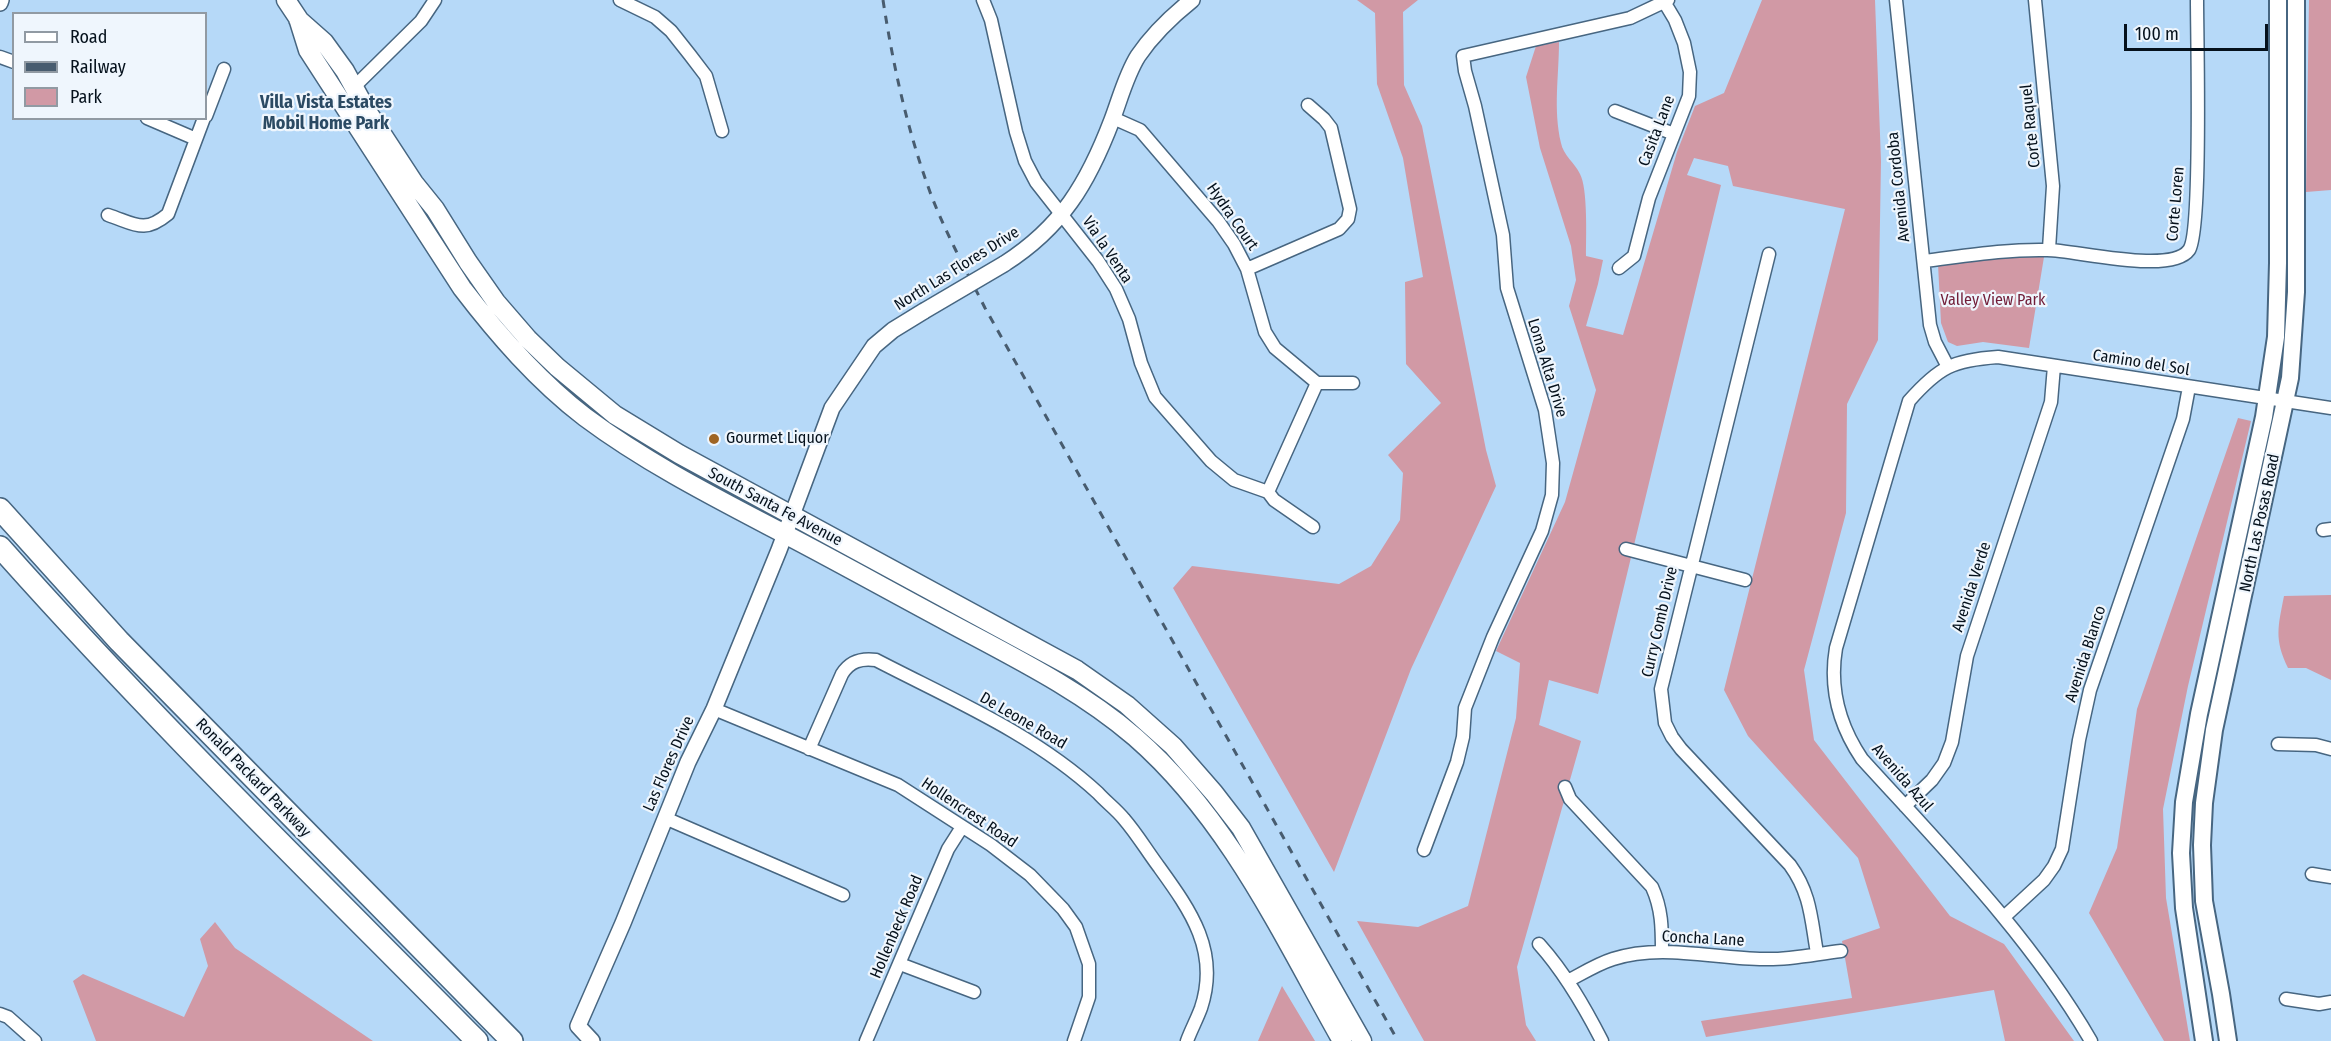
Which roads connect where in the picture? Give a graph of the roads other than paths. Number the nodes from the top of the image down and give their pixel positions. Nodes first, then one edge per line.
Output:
1 (286, 0) edge
2 (435, 0) edge
3 (620, 0) edge
4 (983, 0) edge
5 (1192, 0) edge
6 (1896, 0) edge
7 (2035, 0) edge
8 (2197, 0) edge
9 (2278, 0) edge
10 (2296, 0) edge
11 (1665, 1) edge
12 (298, 18) junction
13 (224, 69) dead end
14 (354, 87) junction
15 (1308, 105) dead end
16 (1615, 111) dead end
17 (207, 112) edge
18 (1113, 117) junction
19 (152, 120) edge
20 (204, 120) edge
21 (722, 131) dead end
22 (1674, 134) junction
23 (196, 139) junction
24 (1062, 214) junction
25 (108, 215) dead end
26 (2049, 249) junction
27 (1769, 254) dead end
28 (1924, 261) junction
29 (1619, 268) dead end
30 (1246, 269) junction
31 (2054, 366) junction
32 (1948, 367) junction
33 (1317, 383) junction
34 (1353, 383) dead end
35 (2189, 387) junction
36 (2267, 399) junction
37 (2286, 402) junction
38 (2331, 408) edge
39 (1268, 492) junction
40 (0, 509) edge
41 (793, 516) junction
42 (1313, 527) dead end
43 (785, 535) junction
44 (0, 547) edge
45 (1626, 549) dead end
46 (1690, 566) junction
47 (1745, 580) dead end
48 (714, 709) junction
49 (2278, 744) dead end
50 (809, 749) junction
51 (2331, 749) edge
52 (1565, 787) dead end
53 (1905, 806) junction
54 (665, 818) junction
55 (962, 827) junction
56 (1424, 850) dead end
57 (2313, 874) dead end
58 (2331, 877) edge
59 (843, 895) dead end
60 (2004, 917) junction
61 (1539, 944) dead end
62 (1841, 951) dead end
63 (1662, 952) junction
64 (1817, 953) junction
65 (900, 964) junction
66 (1568, 981) junction
67 (974, 992) dead end
68 (2286, 999) dead end
69 (2331, 1002) edge
70 (0, 1014) edge
71 (34, 1041) edge
72 (477, 1041) edge
73 (512, 1041) edge
74 (592, 1041) edge
75 (866, 1041) edge
76 (1074, 1041) edge
77 (1187, 1041) edge
78 (1341, 1041) edge
79 (1362, 1041) edge
80 (1602, 1041) edge
81 (2091, 1041) edge
82 (2204, 1041) edge
83 (2228, 1041) edge

1 - 12 main road, South Santa Fe Avenue
2 - 14 street
3 - 21 street
4 - 24 street, Via la Venta
5 - 18 street, North Las Flores Drive
6 - 28 street, Avenida Cordoba
7 - 26 street, Corte Raquel
8 - 26 street, Corte Loren
9 - 36 main road, North Las Posas Road
10 - 37 main road, North Las Posas Road
11 - 22 street, Casita Lane
11 - 56 street, Loma Alta Drive
12 - 14 main road, South Santa Fe Avenue
12 - 43 main road, South Santa Fe Avenue
13 - 17 street
14 - 41 main road, South Santa Fe Avenue
15 - 30 street
16 - 22 street
18 - 24 street, North Las Flores Drive
18 - 30 street, Hydra Court
19 - 23 street
20 - 23 street
22 - 29 street, Casita Lane
23 - 25 street
24 - 39 street, Via la Venta
24 - 41 street, North Las Flores Drive, bridge
26 - 28 street, Corte Loren
27 - 46 street, Curry Comb Drive
28 - 32 street, Avenida Cordoba
30 - 33 street, Hydra Court
31 - 32 street, Camino del Sol
31 - 35 street, Camino del Sol
31 - 53 street, Avenida Verde
32 - 53 street, Avenida Azul
33 - 34 street
33 - 39 street
35 - 36 street, Camino del Sol
35 - 60 street, Avenida Blanco
36 - 37 street, Camino del Sol
36 - 82 main road, North Las Posas Road
37 - 38 street, Camino del Sol
37 - 83 main road, North Las Posas Road
39 - 42 street, Via la Venta
40 - 73 highway, Ronald Packard Parkway
41 - 43 street, Las Flores Drive
41 - 79 main road, South Santa Fe Avenue
43 - 48 street, Las Flores Drive
43 - 78 main road, South Santa Fe Avenue
44 - 72 highway, Ronald Packard Parkway
45 - 46 street
46 - 47 street
46 - 64 street, Curry Comb Drive
48 - 50 street, Hollencrest Road
48 - 54 street, Las Flores Drive
49 - 51 street
50 - 55 street, Hollencrest Road
50 - 77 street, De Leone Road
52 - 63 street
53 - 60 street, Avenida Azul
54 - 59 street
54 - 74 street, Las Flores Drive
55 - 65 street, Hollenbeck Road
55 - 76 street, Hollencrest Road
57 - 58 street
60 - 81 street, Avenida Azul
61 - 66 street
62 - 64 street, Concha Lane
63 - 64 street, Concha Lane
63 - 66 street, Concha Lane
65 - 67 street
65 - 75 street, Hollenbeck Road
66 - 80 street
68 - 69 street
70 - 71 street

